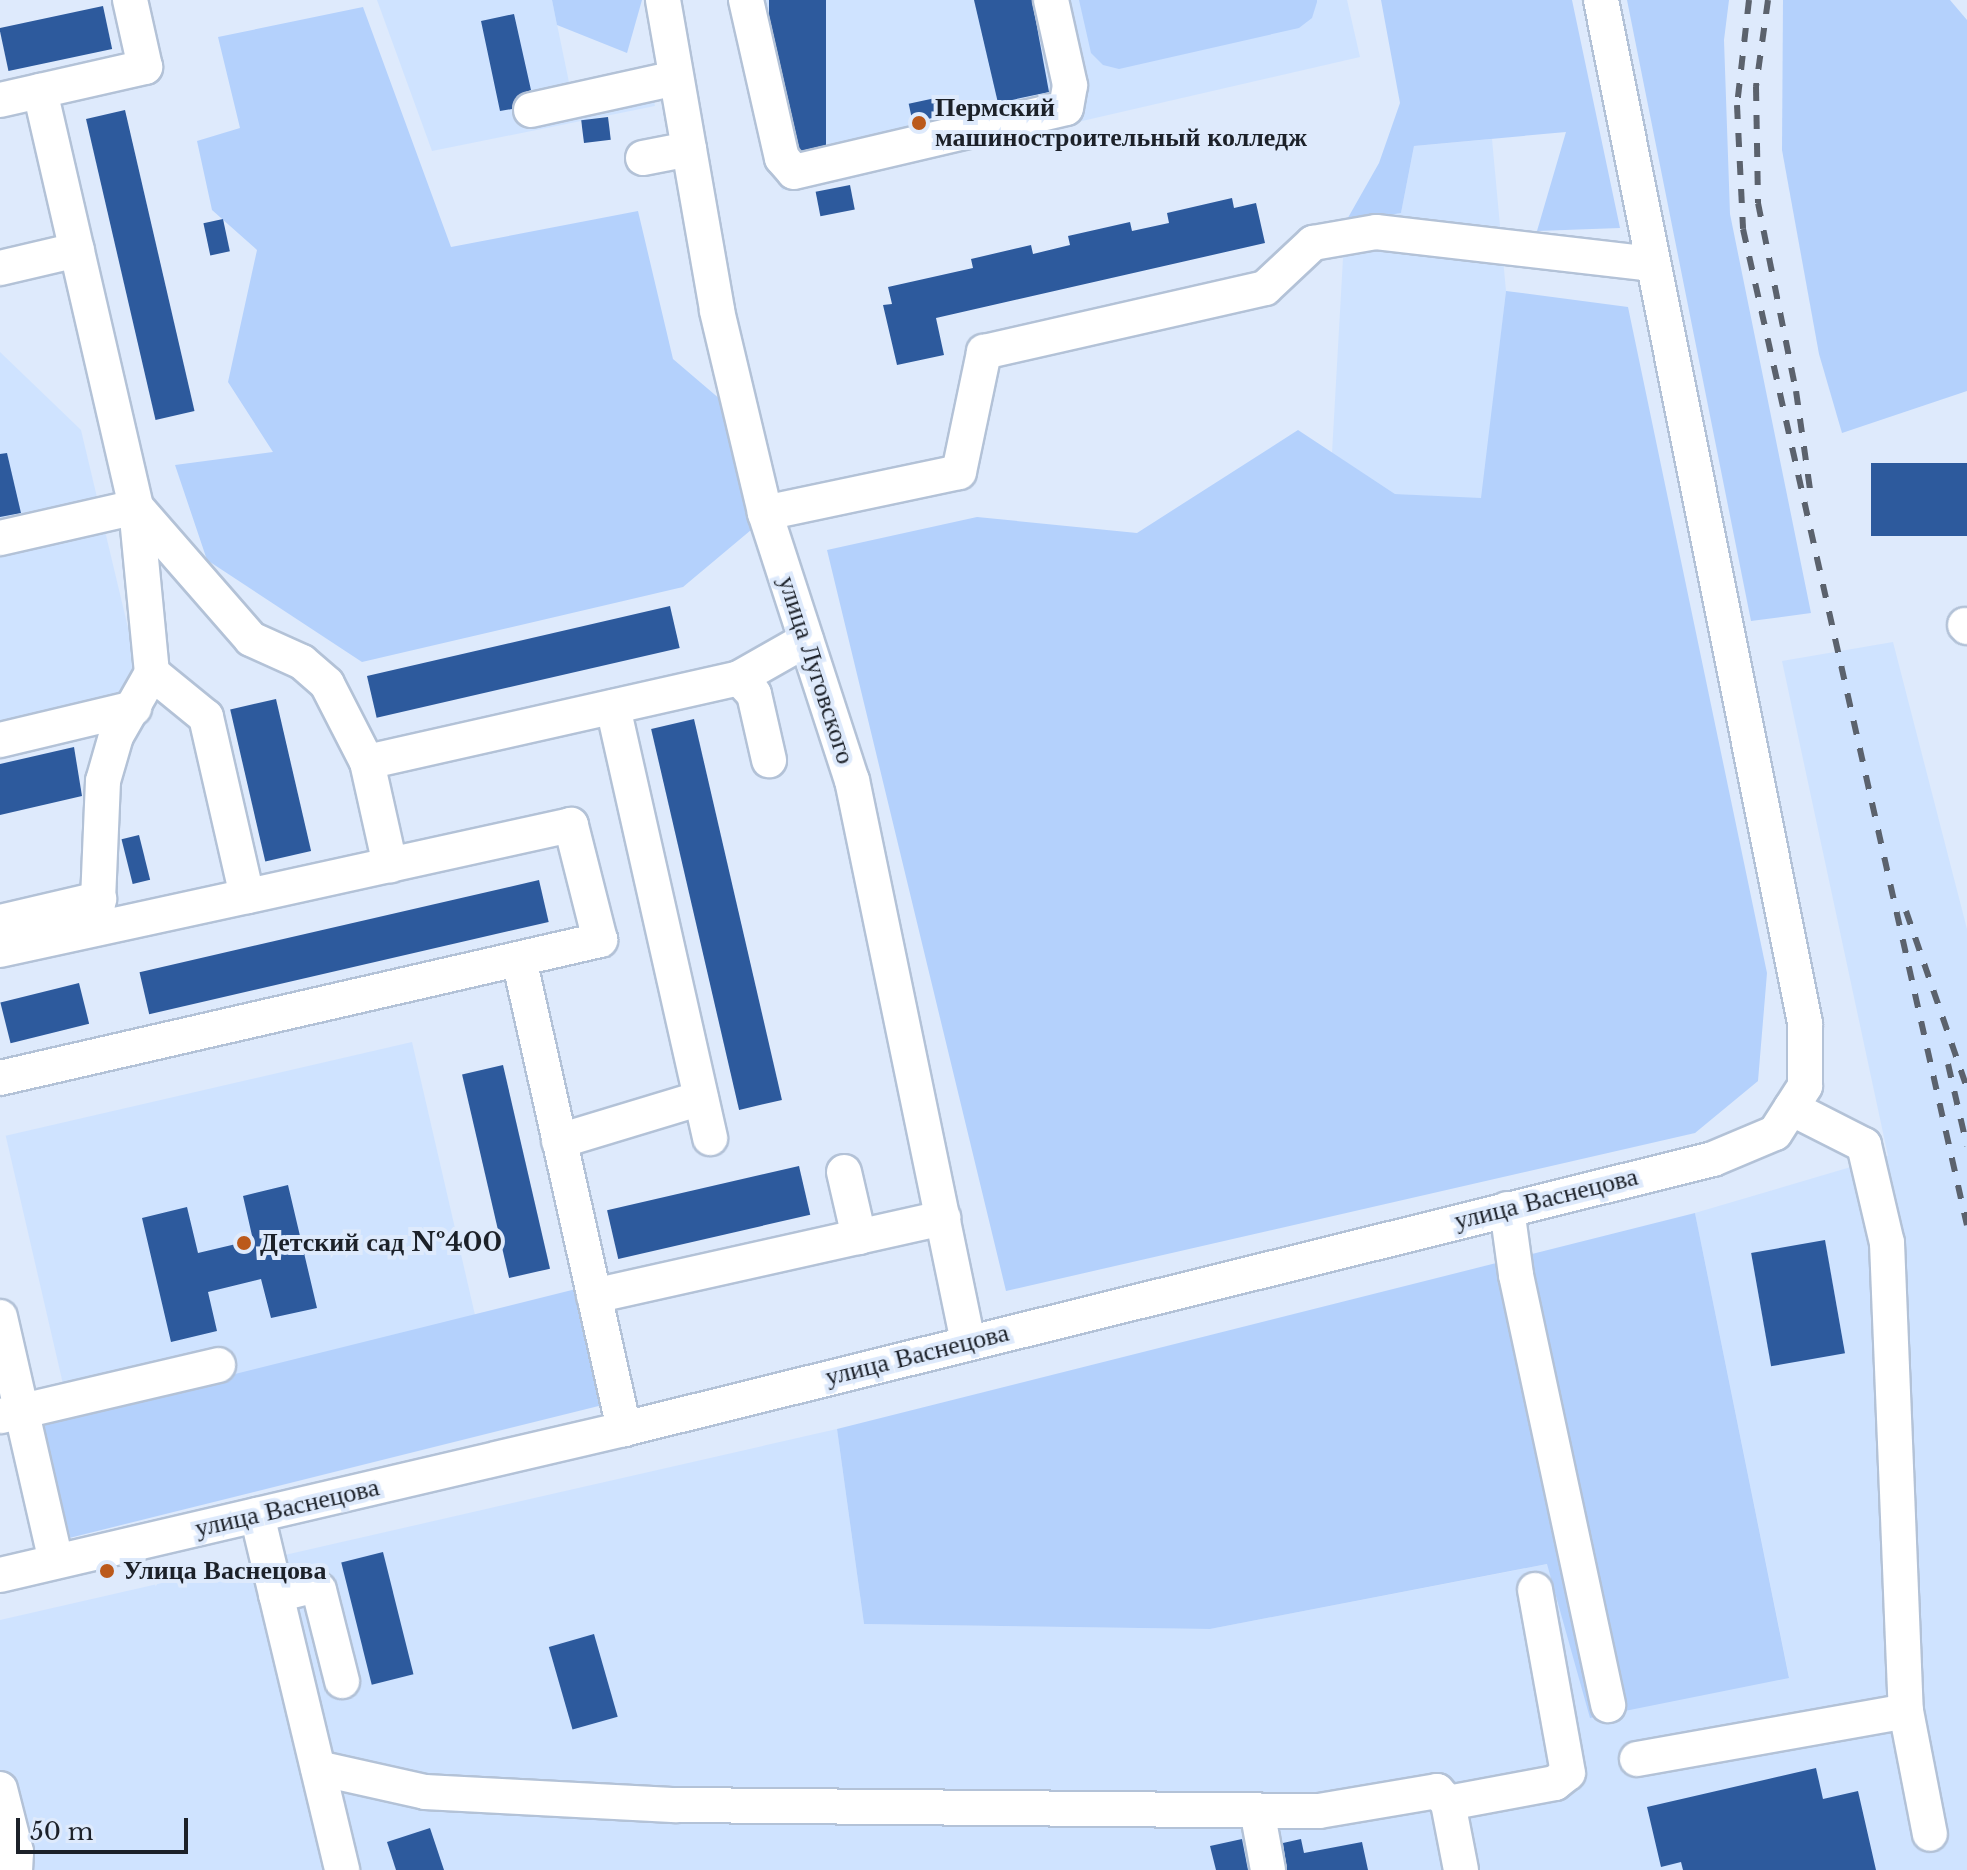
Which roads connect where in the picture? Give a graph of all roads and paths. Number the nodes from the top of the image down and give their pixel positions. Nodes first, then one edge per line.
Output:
1 (130, 0) edge
2 (663, 0) edge
3 (746, 0) edge
4 (1051, 0) edge
5 (1601, 0) edge
6 (676, 78) junction
7 (40, 91) junction
8 (0, 100) edge
9 (531, 110) dead end
10 (689, 149) junction
11 (643, 158) dead end
12 (77, 250) junction
13 (1651, 264) junction
14 (0, 268) edge
15 (136, 507) junction
16 (765, 513) junction
17 (0, 538) edge
18 (806, 640) junction
19 (152, 673) junction
20 (739, 678) junction
21 (613, 707) junction
22 (134, 708) junction
23 (0, 740) edge
24 (769, 760) dead end
25 (367, 762) junction
26 (390, 865) junction
27 (247, 896) junction
28 (98, 913) junction
29 (0, 922) edge
30 (0, 950) edge
31 (519, 959) junction
32 (0, 1078) edge
33 (1798, 1097) junction
34 (701, 1098) junction
35 (710, 1138) dead end
36 (559, 1141) junction
37 (844, 1172) dead end
38 (1507, 1209) junction
39 (943, 1218) junction
40 (859, 1237) junction
41 (594, 1296) junction
42 (0, 1317) edge
43 (968, 1342) junction
44 (218, 1365) dead end
45 (11, 1414) edge
46 (624, 1429) junction
47 (257, 1515) junction
48 (56, 1561) junction
49 (0, 1575) edge
50 (1535, 1590) dead end
51 (276, 1595) junction
52 (342, 1681) dead end
53 (1608, 1705) dead end
54 (1906, 1711) junction
55 (1637, 1759) dead end
56 (318, 1768) junction
57 (0, 1789) edge
58 (1448, 1803) junction
59 (1257, 1810) junction
60 (1930, 1834) dead end
61 (15, 1870) edge
62 (342, 1870) edge
63 (1268, 1870) edge
64 (1461, 1870) edge

1 - 7 street
2 - 6 street, улица Луговского
3 - 4 street
5 - 13 street
6 - 9 street
6 - 10 street, улица Луговского
7 - 8 street
7 - 12 street
10 - 11 street
10 - 16 street, улица Луговского
12 - 14 street
12 - 15 street
13 - 16 street
13 - 33 street
15 - 17 street
15 - 19 street
15 - 25 street
16 - 18 street, улица Луговского
18 - 20 street
18 - 39 street, улица Луговского
19 - 22 street
19 - 27 street
20 - 21 street
20 - 24 street
21 - 25 street
21 - 34 street
22 - 23 street
22 - 28 street
25 - 26 street
26 - 27 street
26 - 31 street
27 - 28 street
28 - 29 street
28 - 30 street
31 - 32 street
31 - 36 street
33 - 38 street, улица Васнецова
33 - 54 street
34 - 35 street
34 - 36 street
36 - 41 street
37 - 40 street
38 - 43 street, улица Васнецова
38 - 53 street
39 - 40 street
39 - 43 street, улица Луговского
40 - 41 street
41 - 46 street
42 - 45 street
43 - 46 street, улица Васнецова
44 - 45 street
45 - 48 street
46 - 47 street, улица Васнецова
47 - 48 street, улица Васнецова
47 - 51 street
48 - 49 street, улица Васнецова
50 - 58 street
51 - 52 street
51 - 56 street
54 - 55 street
54 - 60 street
56 - 59 street
56 - 62 street
57 - 61 street
58 - 59 street
58 - 64 street
59 - 63 street

